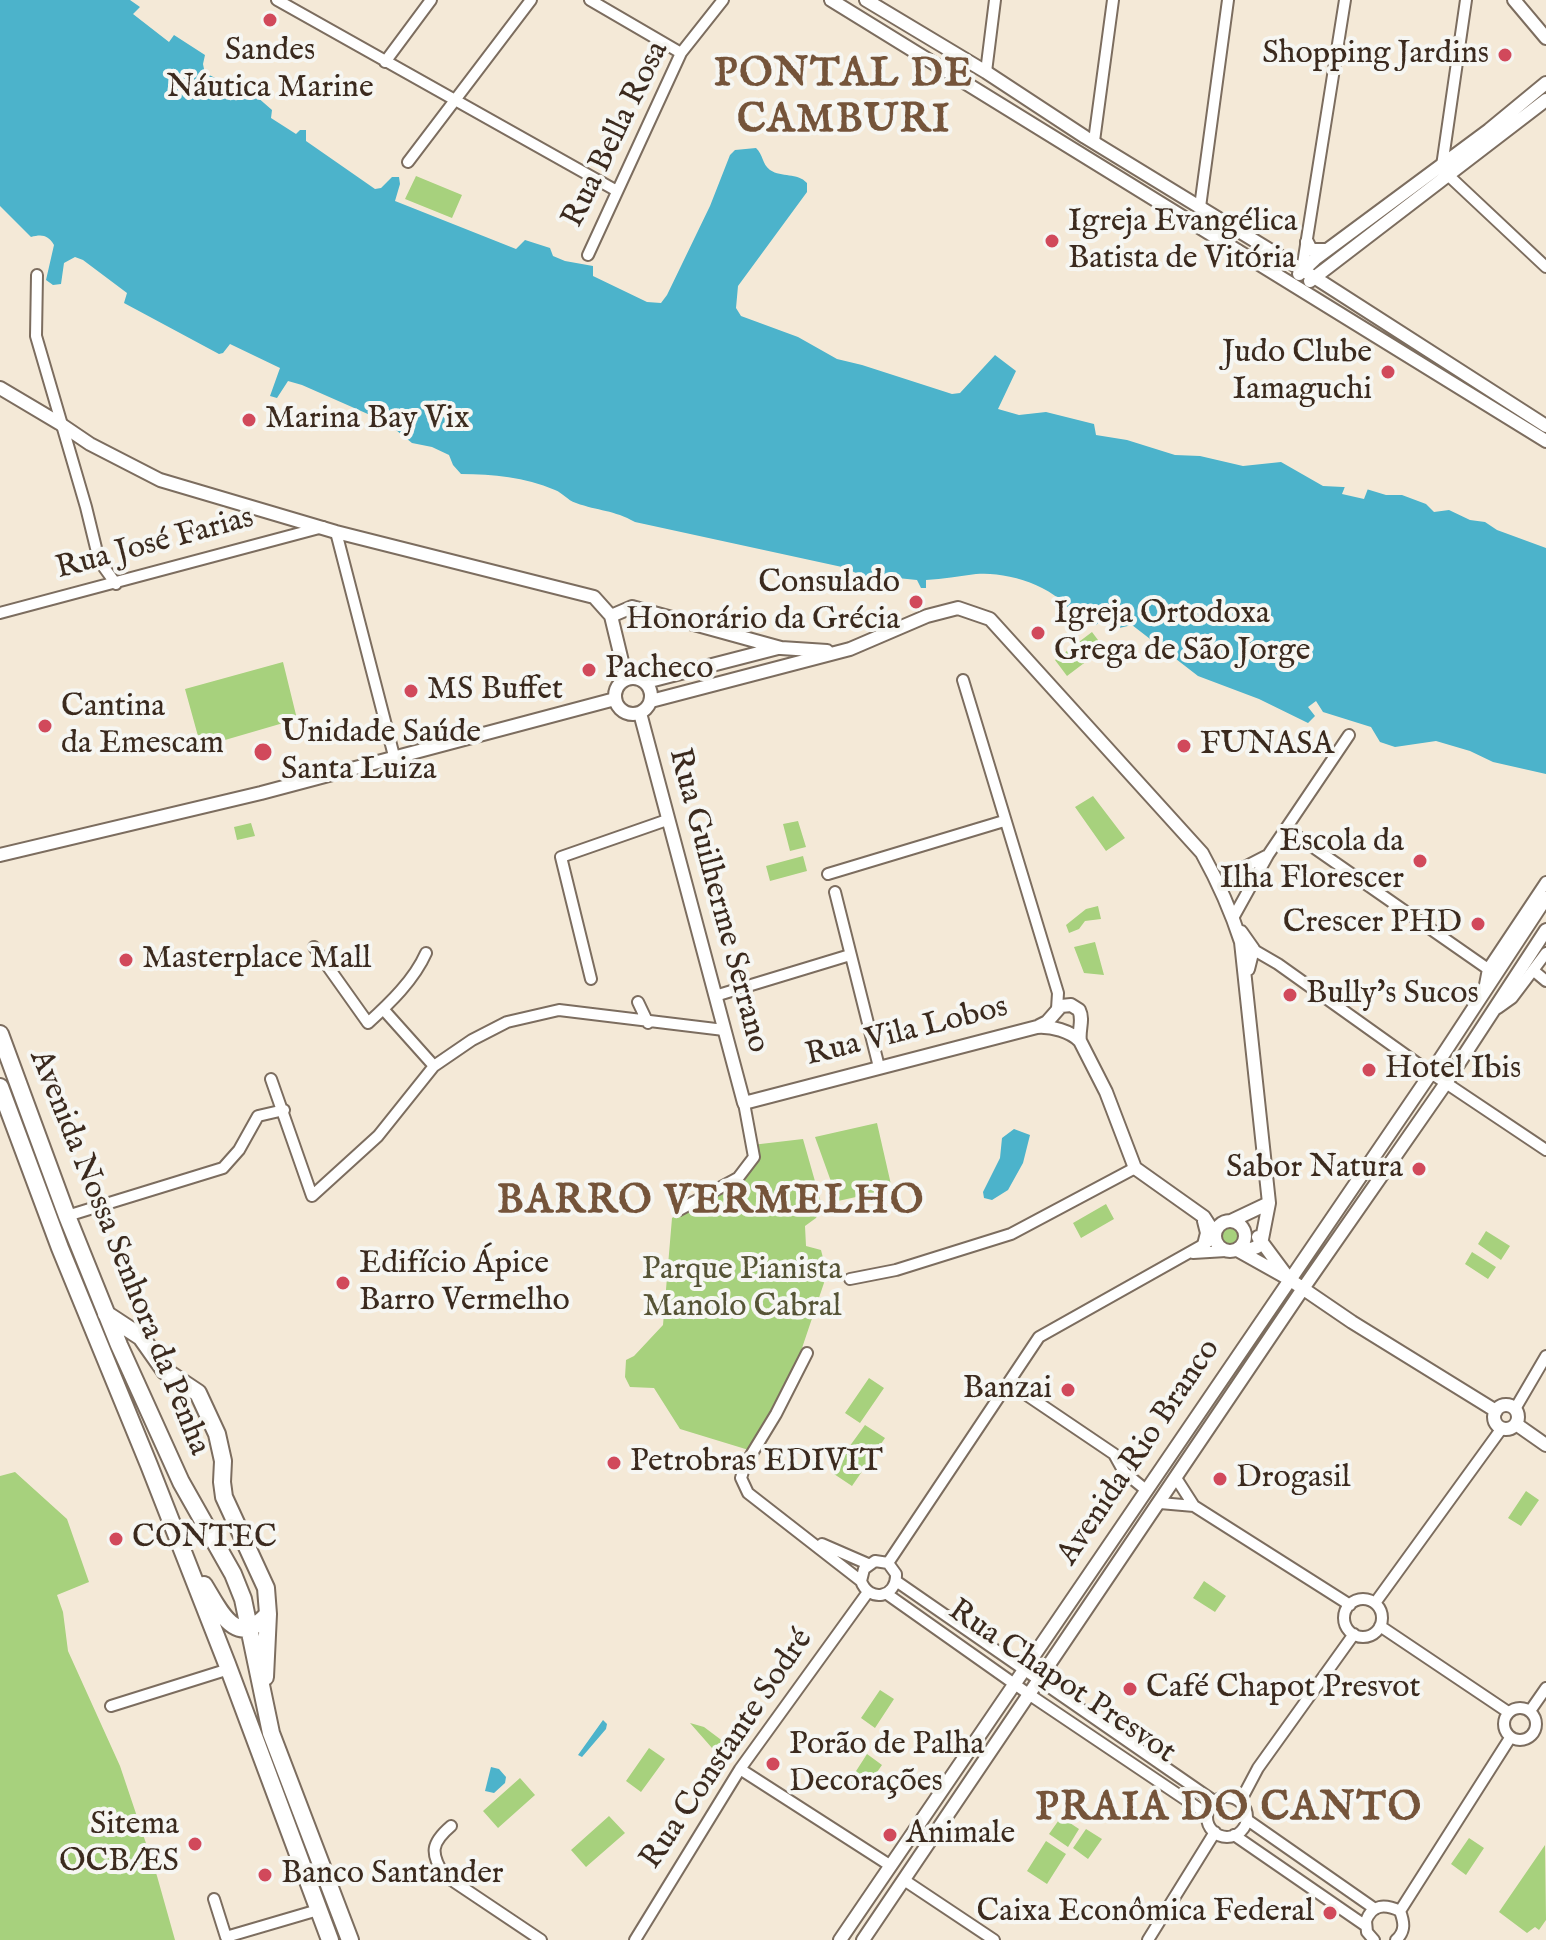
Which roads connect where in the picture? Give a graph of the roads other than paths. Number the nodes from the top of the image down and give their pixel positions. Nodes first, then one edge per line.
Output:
1 (277, 0) edge
2 (431, 0) edge
3 (531, 0) edge
4 (590, 0) edge
5 (723, 0) edge
6 (831, 0) edge
7 (995, 0) edge
8 (1113, 0) edge
9 (1228, 0) edge
10 (1345, 0) edge
11 (1466, 0) edge
12 (1514, 0) edge
13 (872, 2) edge
14 (1534, 25) junction
15 (1546, 38) edge
16 (1546, 45) edge
17 (681, 53) junction
18 (385, 62) junction
19 (986, 72) junction
20 (1546, 83) edge
21 (1019, 93) junction
22 (1546, 100) edge
23 (454, 101) junction
24 (1008, 109) junction
25 (1448, 128) junction
26 (1089, 139) junction
27 (1465, 148) junction
28 (1076, 152) junction
29 (408, 162) dead end
30 (1445, 171) junction
31 (617, 191) junction
32 (1200, 207) junction
33 (1307, 242) junction
34 (1327, 250) junction
35 (588, 255) dead end
36 (1546, 267) edge
37 (1302, 270) junction
38 (37, 275) dead end
39 (1314, 277) junction
40 (1297, 285) junction
41 (0, 388) edge
42 (1500, 405) junction
43 (59, 423) junction
44 (1546, 426) edge
45 (1546, 441) edge
46 (329, 530) junction
47 (116, 584) junction
48 (0, 613) edge
49 (611, 616) junction
50 (781, 648) junction
51 (850, 649) junction
52 (626, 678) junction
53 (963, 680) dead end
54 (646, 682) junction
55 (615, 699) junction
56 (651, 701) junction
57 (640, 713) junction
58 (1349, 735) dead end
59 (394, 756) junction
60 (667, 820) junction
61 (1004, 821) junction
62 (1287, 829) junction
63 (1268, 855) junction
64 (4, 856) edge
65 (828, 874) dead end
66 (1546, 882) edge
67 (1219, 884) junction
68 (835, 892) dead end
69 (1546, 898) edge
70 (1234, 920) junction
71 (1546, 930) edge
72 (1247, 946) junction
73 (314, 947) dead end
74 (1542, 948) edge
75 (426, 953) dead end
76 (850, 955) junction
77 (1488, 969) junction
78 (1534, 971) junction
79 (591, 979) dead end
80 (1546, 981) edge
81 (1058, 993) junction
82 (1483, 995) junction
83 (715, 996) junction
84 (638, 1002) dead end
85 (1071, 1005) junction
86 (383, 1009) junction
87 (1056, 1011) junction
88 (1493, 1012) junction
89 (648, 1023) junction
90 (1081, 1024) junction
91 (1037, 1027) junction
92 (724, 1030) junction
93 (1062, 1031) junction
94 (0, 1034) edge
95 (1080, 1041) junction
96 (434, 1066) junction
97 (879, 1067) junction
98 (1431, 1073) junction
99 (271, 1079) dead end
100 (1446, 1083) junction
101 (0, 1087) edge
102 (744, 1103) junction
103 (4, 1110) edge
104 (284, 1110) junction
105 (1546, 1150) edge
106 (1135, 1168) junction
107 (1269, 1203) junction
108 (679, 1210) dead end
109 (67, 1216) junction
110 (1204, 1217) junction
111 (1234, 1224) junction
112 (1215, 1235) junction
113 (1262, 1239) junction
114 (1204, 1245) junction
115 (1235, 1251) junction
116 (1191, 1254) junction
117 (850, 1279) dead end
118 (1289, 1279) junction
119 (1302, 1290) junction
120 (106, 1314) junction
121 (119, 1345) junction
122 (149, 1348) junction
123 (807, 1353) dead end
124 (1546, 1356) edge
125 (108, 1364) junction
126 (1009, 1383) junction
127 (1515, 1409) junction
128 (1496, 1411) junction
129 (1516, 1424) junction
130 (1502, 1428) junction
131 (1546, 1445) edge
132 (1176, 1478) junction
133 (1146, 1490) junction
134 (1160, 1503) junction
135 (1194, 1506) junction
136 (809, 1538) junction
137 (183, 1550) junction
138 (888, 1563) junction
139 (868, 1564) junction
140 (861, 1581) junction
141 (896, 1581) junction
142 (868, 1592) junction
143 (887, 1594) junction
144 (1375, 1603) junction
145 (1350, 1605) junction
146 (268, 1614) junction
147 (1380, 1626) junction
148 (250, 1628) junction
149 (1354, 1634) junction
150 (1024, 1668) junction
151 (229, 1669) junction
152 (1040, 1680) junction
153 (1014, 1683) junction
154 (1546, 1688) edge
155 (1030, 1695) junction
156 (263, 1699) junction
157 (111, 1706) dead end
158 (1530, 1711) junction
159 (1508, 1712) junction
160 (1534, 1733) junction
161 (1510, 1738) junction
162 (1546, 1741) edge
163 (740, 1769) junction
164 (1214, 1801) junction
165 (1240, 1802) junction
166 (1207, 1814) junction
167 (1246, 1819) junction
168 (451, 1826) dead end
169 (1215, 1832) junction
170 (1234, 1835) junction
171 (891, 1866) junction
172 (904, 1880) junction
173 (214, 1899) dead end
174 (1375, 1909) junction
175 (318, 1910) junction
176 (1400, 1911) junction
177 (1366, 1926) junction
178 (1400, 1936) edge
179 (330, 1940) edge
180 (350, 1940) edge
181 (541, 1940) edge
182 (635, 1940) edge
183 (840, 1940) edge
184 (863, 1940) edge
185 (994, 1940) edge
186 (1148, 1940) edge
187 (1374, 1940) edge
188 (1415, 1940) edge

1 - 18 street
2 - 18 street
3 - 23 street
4 - 17 street
5 - 17 street, Rua Bella Rosa
6 - 24 street
7 - 19 street
8 - 26 street
9 - 32 street
10 - 33 street
11 - 25 street
12 - 14 street
13 - 19 street
14 - 15 street
14 - 16 street
17 - 31 street, Rua Bella Rosa
18 - 23 street
19 - 21 street
20 - 27 street
21 - 24 street
21 - 26 street
22 - 30 street
23 - 29 street
23 - 31 street
24 - 28 street
25 - 27 street
25 - 30 street
26 - 28 street
26 - 32 street
27 - 30 street
28 - 40 street
30 - 34 street
30 - 36 street
30 - 39 street
31 - 35 street, Rua Bella Rosa
32 - 37 street
33 - 34 street
33 - 37 street
34 - 37 street
37 - 39 street
37 - 40 street
38 - 43 street
39 - 40 street
39 - 42 street
40 - 42 street
41 - 43 street
42 - 44 street
42 - 45 street
43 - 46 street
43 - 47 street
46 - 47 street, Rua José Farias
46 - 49 street
46 - 59 street
47 - 48 street, Rua José Farias
49 - 50 street
49 - 52 street
50 - 51 street
50 - 54 street
51 - 56 street
51 - 67 street
52 - 54 street
52 - 55 street
53 - 61 street
54 - 56 street
55 - 57 street
55 - 59 street
56 - 57 street
57 - 60 street, Rua Guilherme Serrano
58 - 62 street
59 - 64 street
60 - 79 street
60 - 83 street, Rua Guilherme Serrano
61 - 65 street
61 - 81 street
62 - 63 street
62 - 77 street
63 - 67 street
63 - 70 street
66 - 77 street, Avenida Rio Branco
67 - 70 street
68 - 76 street
69 - 82 street, Avenida Rio Branco
70 - 72 street
71 - 74 street
72 - 98 street
72 - 107 street
73 - 86 street
74 - 78 street, Avenida Rio Branco
74 - 88 street, Avenida Rio Branco
75 - 86 street
76 - 83 street
76 - 97 street
77 - 82 street, Avenida Rio Branco
78 - 80 street
78 - 88 street, Avenida Rio Branco
81 - 85 street
81 - 87 street
82 - 98 street, Avenida Rio Branco
83 - 92 street, Rua Guilherme Serrano
84 - 89 street
85 - 87 street
85 - 90 street
86 - 96 street
87 - 91 street, Rua Vila Lobos
87 - 93 street
88 - 100 street, Avenida Rio Branco
89 - 92 street
89 - 96 street
90 - 93 street
90 - 95 street
91 - 93 street, Rua Vila Lobos
91 - 97 street, Rua Vila Lobos
92 - 102 street, Rua Guilherme Serrano
93 - 95 street
94 - 109 main road, Avenida Nossa Senhora da Penha
95 - 106 street
96 - 104 street
97 - 102 street, Rua Vila Lobos
98 - 100 street
98 - 118 street, Avenida Rio Branco
99 - 104 street
100 - 105 street
100 - 119 street, Avenida Rio Branco
101 - 103 main road, Avenida Nossa Senhora da Penha
102 - 108 street
103 - 125 main road, Avenida Nossa Senhora da Penha
104 - 109 street
106 - 110 street
106 - 117 street
107 - 111 street
107 - 113 street
109 - 120 main road, Avenida Nossa Senhora da Penha
110 - 111 street
110 - 112 street
110 - 114 street
111 - 112 street
111 - 113 street
111 - 115 street
112 - 114 street
112 - 115 street
113 - 115 street
113 - 118 street
114 - 116 street
115 - 116 street
115 - 118 street
116 - 126 street
118 - 119 street
118 - 133 street, Avenida Rio Branco
119 - 128 street
119 - 132 street, Avenida Rio Branco
120 - 121 main road, Avenida Nossa Senhora da Penha
120 - 122 main road
121 - 122 main road
121 - 125 main road
121 - 148 main road, Avenida Nossa Senhora da Penha
122 - 146 main road
123 - 136 street
124 - 127 street
125 - 137 main road, Avenida Nossa Senhora da Penha
126 - 133 street
126 - 138 street
127 - 128 street
127 - 129 street
128 - 130 street
129 - 130 street
129 - 131 street
130 - 144 street
132 - 134 street, Avenida Rio Branco
132 - 135 street
133 - 150 street, Avenida Rio Branco
134 - 135 street
134 - 152 street, Avenida Rio Branco
135 - 145 street
136 - 139 street
136 - 140 street
137 - 148 main road
137 - 151 main road, Avenida Nossa Senhora da Penha
138 - 139 street
138 - 141 street
139 - 140 street
140 - 142 street
141 - 143 street
141 - 150 street, Rua Chapot Presvot
142 - 143 street
142 - 163 street, Rua Constante Sodré
143 - 153 street, Rua Chapot Presvot
144 - 145 street
144 - 147 street
145 - 149 street
146 - 148 main road
146 - 156 main road
147 - 149 street
147 - 159 street
148 - 156 main road, Avenida Nossa Senhora da Penha
149 - 165 street
150 - 152 street, Rua Chapot Presvot
150 - 153 street, Avenida Rio Branco
151 - 157 street
151 - 175 main road, Avenida Nossa Senhora da Penha
152 - 155 street, Avenida Rio Branco
152 - 164 street, Rua Chapot Presvot
153 - 155 street, Rua Chapot Presvot
153 - 171 street, Avenida Rio Branco
154 - 158 street
155 - 166 street, Rua Chapot Presvot
155 - 172 street, Avenida Rio Branco
156 - 180 main road, Avenida Nossa Senhora da Penha
158 - 159 street
158 - 160 street
159 - 161 street
160 - 161 street
160 - 162 street
161 - 176 street
163 - 171 street
163 - 182 street, Rua Constante Sodré
164 - 165 street
164 - 166 street
165 - 167 street
166 - 169 street
167 - 170 street
167 - 174 street
168 - 181 street
169 - 170 street
169 - 186 street
170 - 177 street
171 - 183 street, Avenida Rio Branco
172 - 184 street, Avenida Rio Branco
172 - 185 street
173 - 175 street
174 - 176 street
174 - 177 street
175 - 179 main road, Avenida Nossa Senhora da Penha
176 - 178 street
177 - 187 street
178 - 188 street

